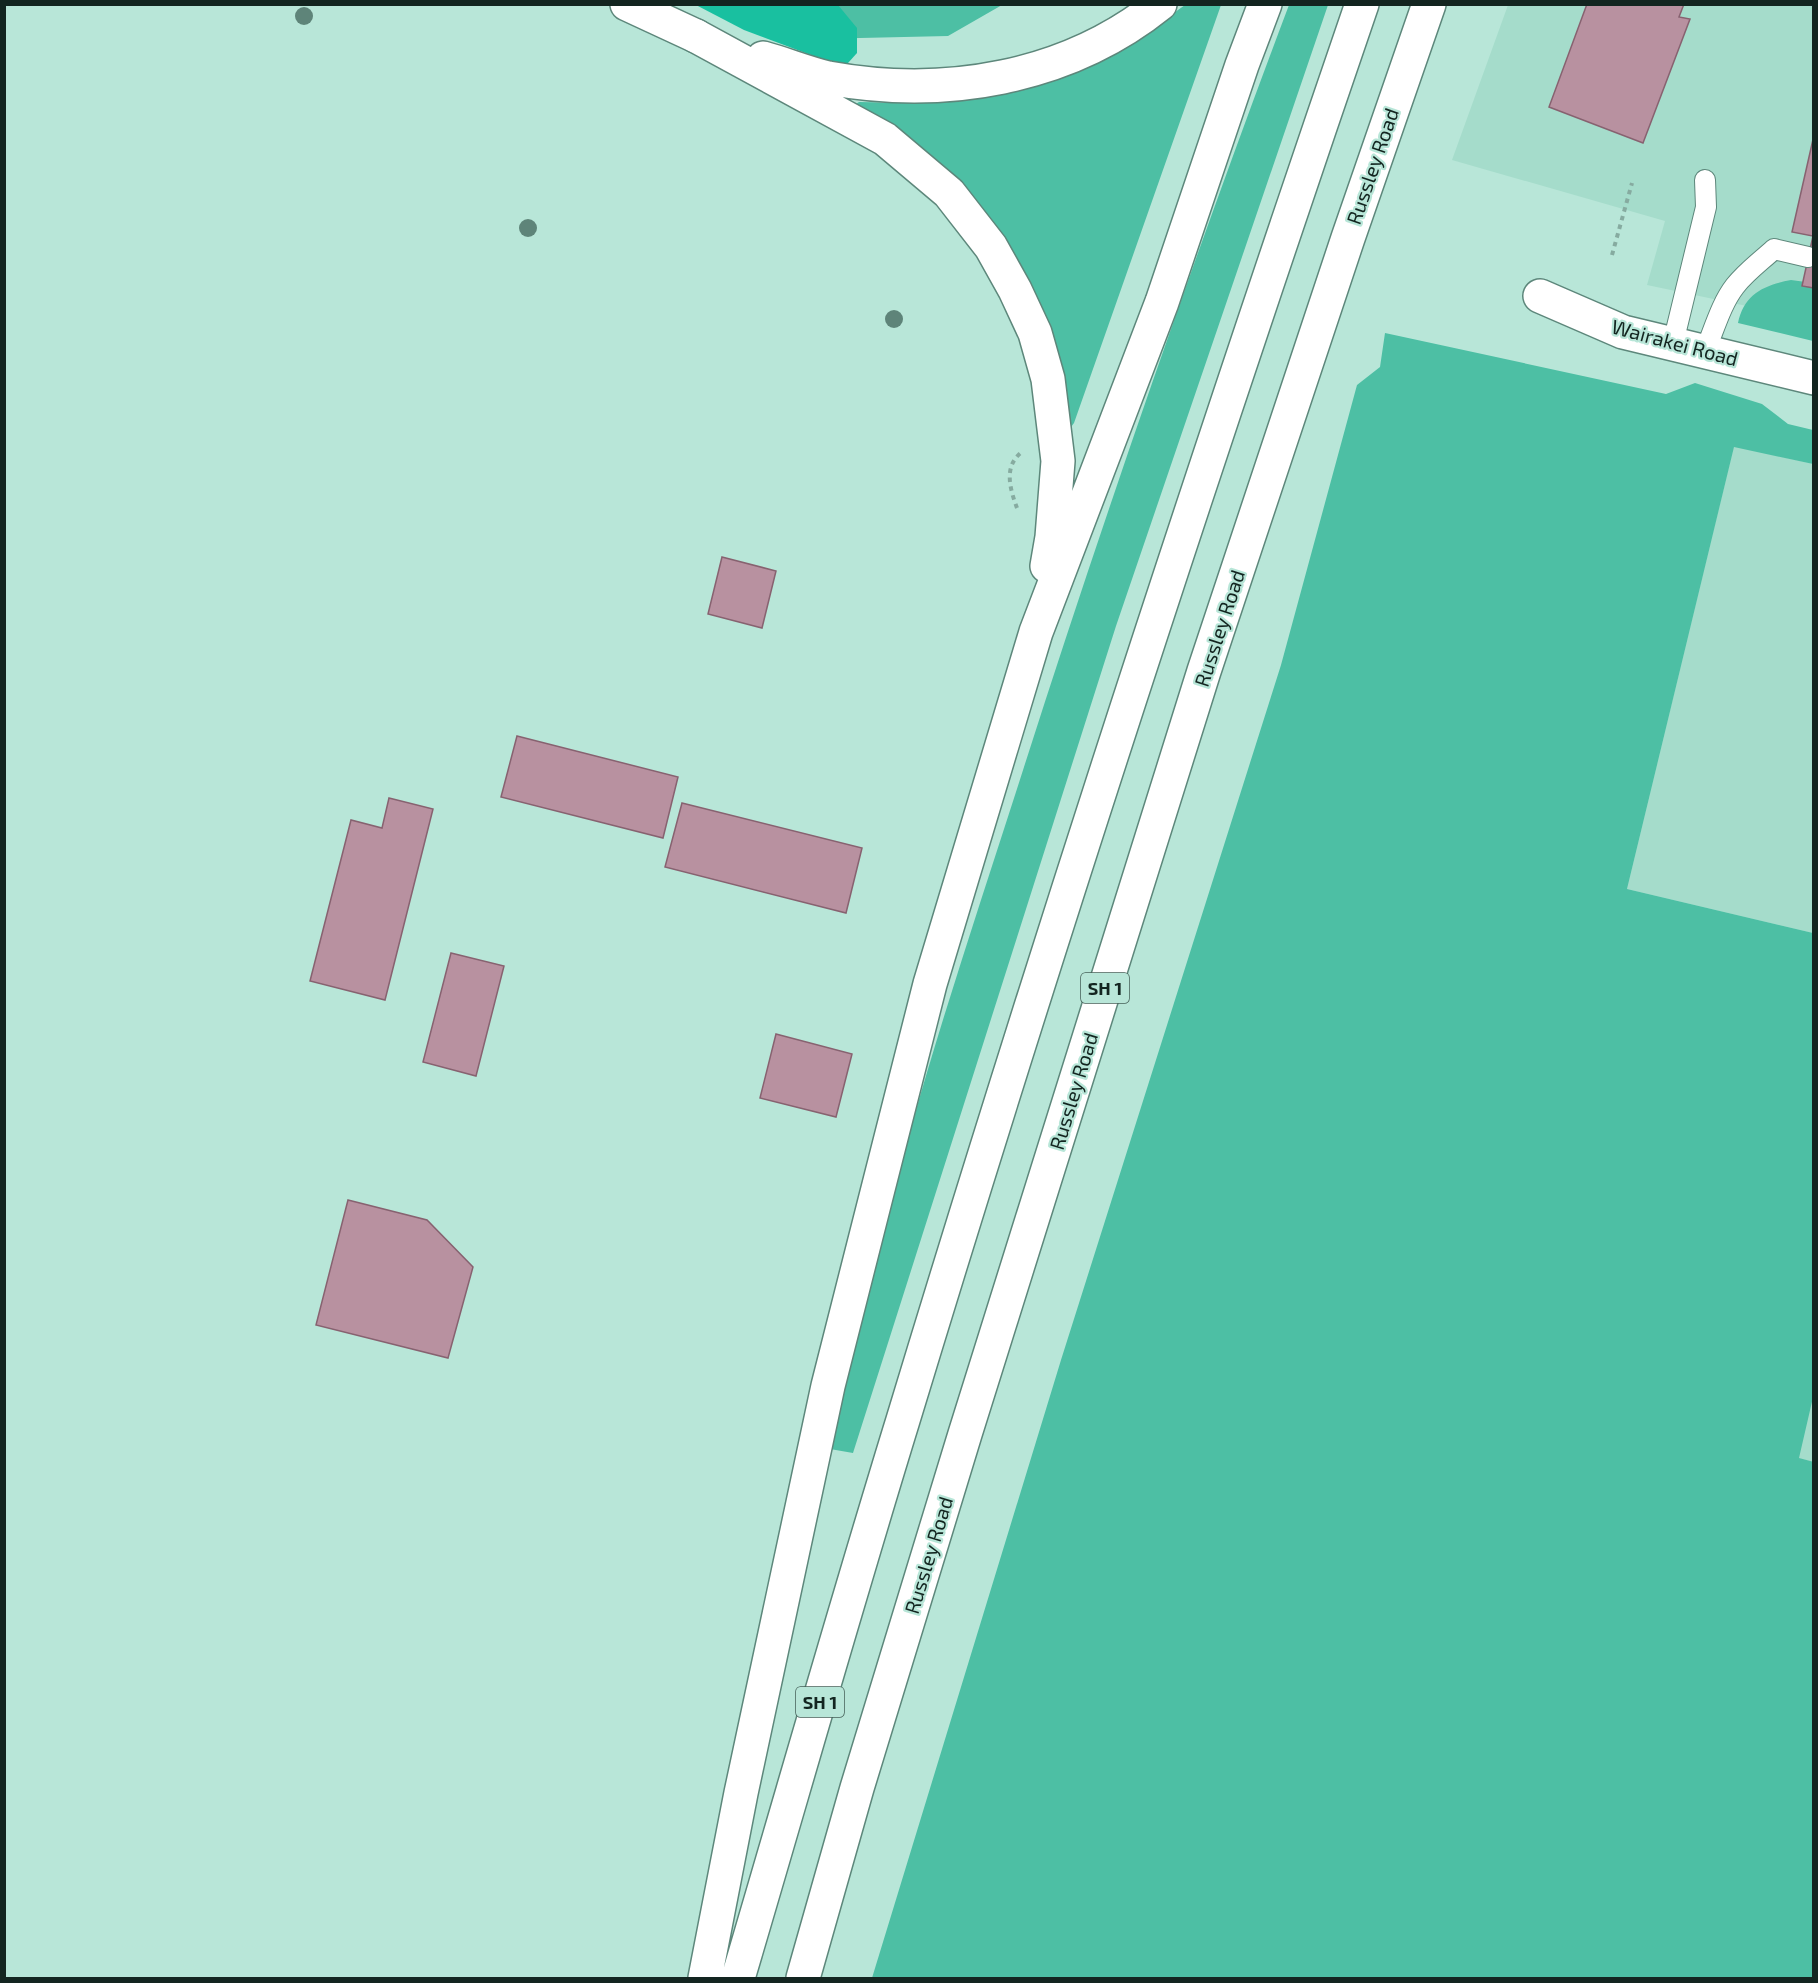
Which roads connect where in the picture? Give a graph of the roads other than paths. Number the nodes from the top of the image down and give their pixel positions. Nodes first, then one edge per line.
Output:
1 (627, 4) edge
2 (1160, 4) edge
3 (1265, 4) edge
4 (1362, 4) edge
5 (1429, 4) edge
6 (696, 36) junction
7 (1705, 180) dead end
8 (1808, 257) dead end
9 (1539, 296) dead end
10 (1673, 343) junction
11 (1705, 351) junction
12 (1814, 378) edge
13 (1036, 632) junction
14 (705, 1978) edge
15 (738, 1978) edge
16 (803, 1978) edge

1 - 6 main road
2 - 6 main road
3 - 13 main road
4 - 15 main road, SH 1
5 - 16 main road, Russley Road / SH 1
6 - 13 main road
7 - 10 lane
8 - 11 lane
9 - 10 main road, Wairakei Road
10 - 11 main road, Wairakei Road
11 - 12 main road, Wairakei Road
13 - 14 main road

